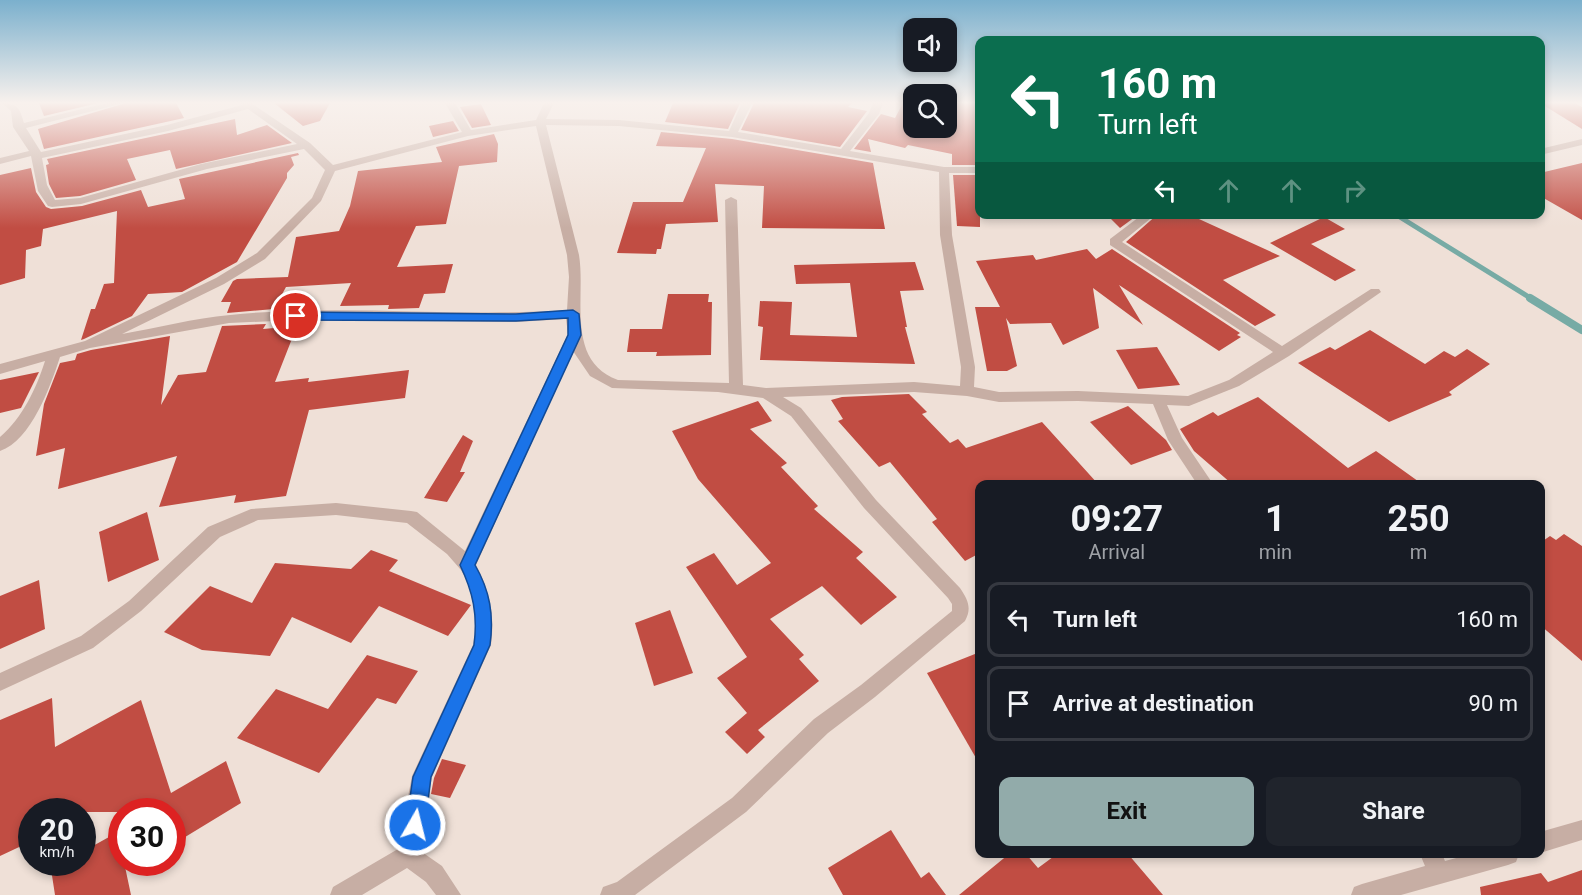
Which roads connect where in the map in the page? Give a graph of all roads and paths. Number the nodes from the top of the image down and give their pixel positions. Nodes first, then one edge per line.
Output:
1 (30, 145) edge
2 (85, 145) edge
3 (306, 145) joint
4 (423, 145) edge
5 (546, 145) edge
6 (795, 145) edge
7 (850, 145) edge
8 (1570, 145) edge
9 (1545, 151) edge
10 (843, 153) junction
11 (36, 154) junction
12 (0, 161) edge
13 (331, 169) junction
14 (944, 170) junction
15 (975, 170) edge
16 (731, 200) dead end
17 (1144, 219) edge
18 (1375, 292) dead end
19 (573, 314) junction
20 (574, 335) junction
21 (90, 344) junction
22 (1284, 353) junction
23 (54, 354) junction
24 (0, 369) edge
25 (736, 388) junction
26 (804, 389) junction
27 (967, 391) junction
28 (766, 393) junction
29 (1159, 402) junction
30 (796, 412) junction
31 (0, 445) edge
32 (1202, 480) edge
33 (467, 565) junction
34 (0, 682) edge
35 (1582, 830) edge
36 (1545, 841) edge
37 (408, 855) junction
38 (1476, 858) edge
39 (1435, 863) edge
40 (620, 893) edge
41 (340, 895) edge
42 (450, 895) edge
43 (1362, 895) edge

1 - 11 street
2 - 11 street
3 - 11 street
3 - 13 street
4 - 13 street
5 - 19 street
6 - 10 street
7 - 10 street
8 - 9 street
10 - 14 street
11 - 12 street
13 - 21 street
14 - 15 street
14 - 27 street
16 - 25 street
17 - 22 street
18 - 22 street
19 - 20 street
19 - 21 street
20 - 25 street
20 - 33 street
21 - 23 street
22 - 29 street
23 - 24 street
23 - 31 street
25 - 28 street
26 - 27 street
26 - 28 street
26 - 30 street
27 - 29 street
28 - 30 street
29 - 32 street
30 - 40 street
33 - 34 street
33 - 37 street
35 - 36 street
37 - 41 street
37 - 42 street
38 - 39 street
39 - 43 street

